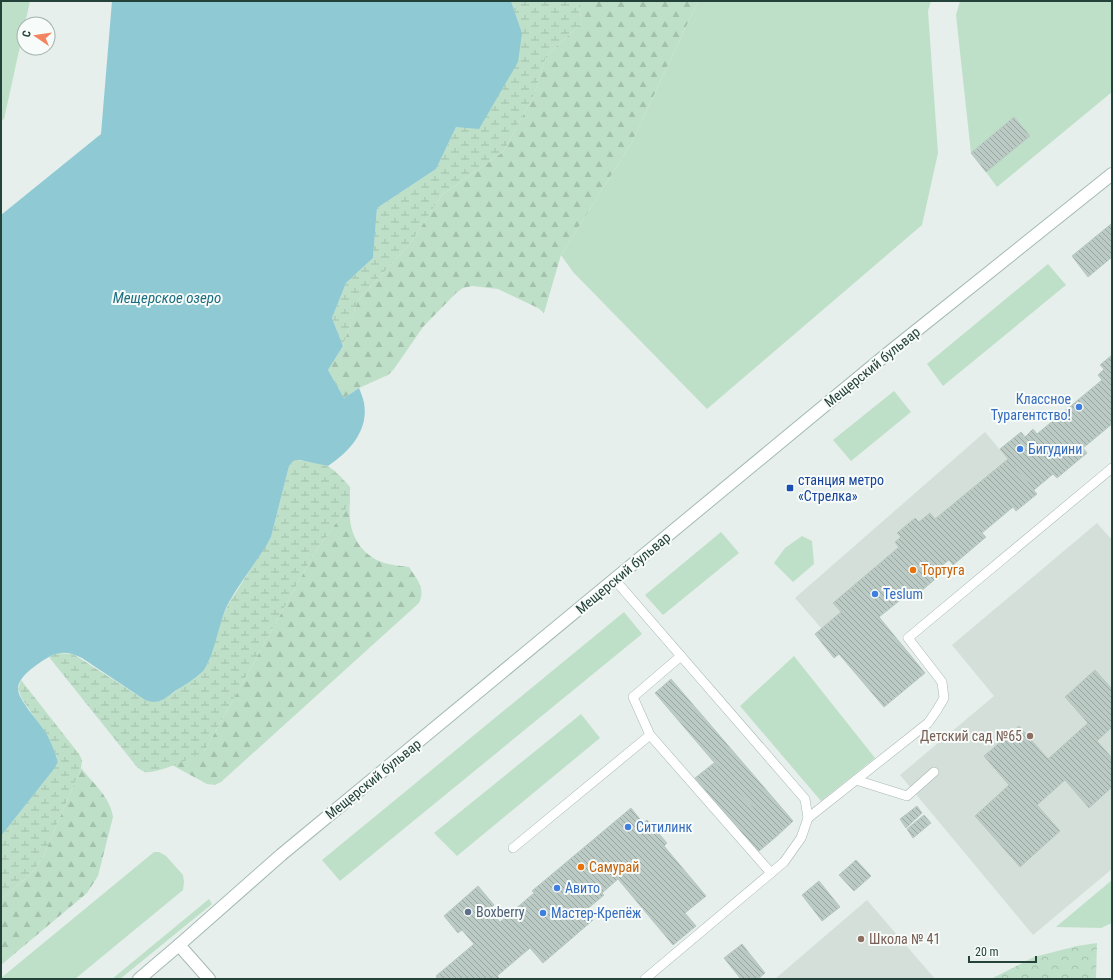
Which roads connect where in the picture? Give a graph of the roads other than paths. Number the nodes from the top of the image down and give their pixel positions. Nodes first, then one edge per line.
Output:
1 (1112, 174) edge
2 (1112, 468) edge
3 (615, 580) junction
4 (681, 656) junction
5 (650, 735) junction
6 (934, 772) dead end
7 (856, 780) junction
8 (808, 818) junction
9 (513, 848) dead end
10 (771, 873) junction
11 (179, 945) junction
12 (139, 979) edge
13 (209, 979) edge
14 (645, 979) edge

1 - 3 main road, Мещерский бульвар
2 - 7 lane
3 - 4 lane
3 - 11 main road, Мещерский бульвар
4 - 5 lane
4 - 8 lane
5 - 9 lane
5 - 10 lane
6 - 7 lane
7 - 8 lane
8 - 10 lane
10 - 14 lane
11 - 12 main road, Мещерский бульвар
11 - 13 main road

